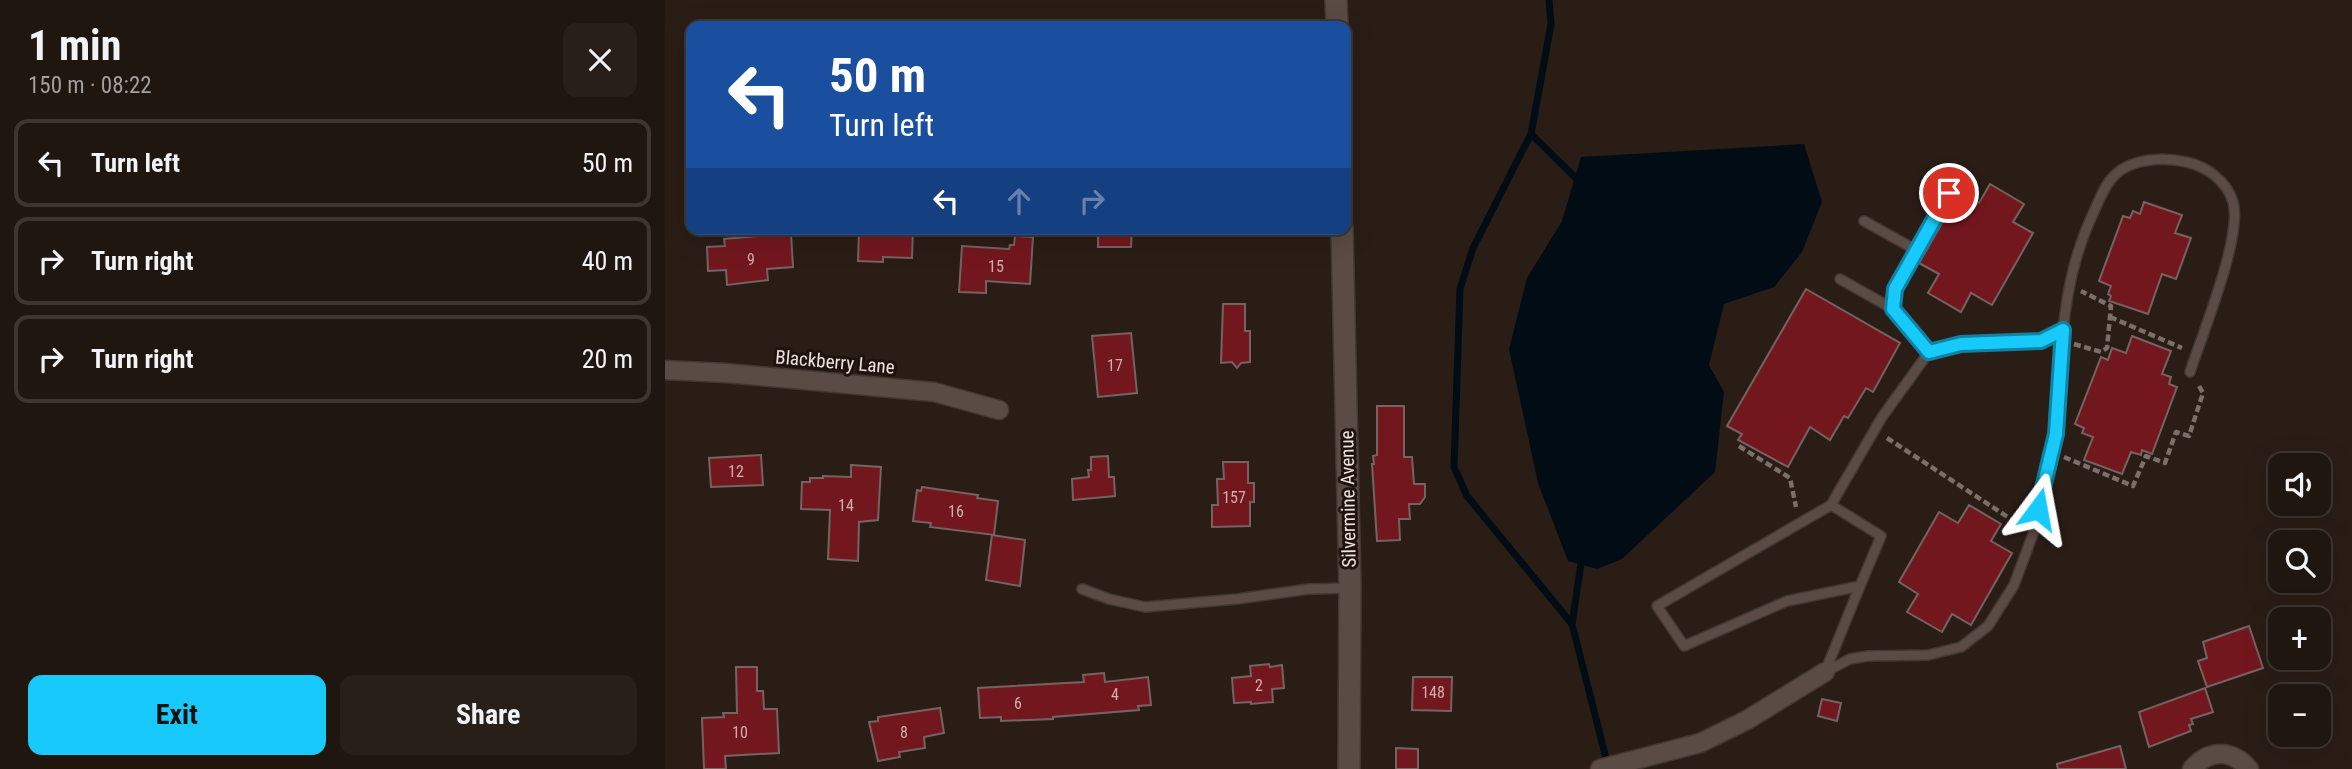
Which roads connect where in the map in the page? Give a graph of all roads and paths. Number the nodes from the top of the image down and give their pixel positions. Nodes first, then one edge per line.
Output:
1 (1336, 0) edge
2 (1337, 21) edge
3 (1949, 193) dead end
4 (1864, 221) dead end
5 (1342, 235) edge
6 (1916, 250) junction
7 (1840, 279) dead end
8 (2068, 285) junction
9 (1893, 309) junction
10 (2109, 317) junction
11 (2062, 335) junction
12 (1929, 352) junction
13 (2196, 354) junction
14 (665, 370) edge
15 (2190, 372) joint
16 (999, 410) dead end
17 (1874, 430) junction
18 (1739, 446) dead end
19 (2052, 451) junction
20 (1831, 505) junction
21 (1800, 523) junction
22 (2033, 534) junction
23 (1860, 586) junction
24 (1350, 588) junction
25 (1082, 589) dead end
26 (1825, 672) junction
27 (1349, 769) edge
28 (1600, 769) edge
29 (2192, 769) edge
30 (2249, 769) edge

1 - 2 street
3 - 6 lane
4 - 6 lane
5 - 24 street, Silvermine Avenue
6 - 9 lane
7 - 9 lane
8 - 10 path
8 - 11 lane
8 - 13 lane
9 - 12 lane
10 - 11 path
10 - 13 path
11 - 12 lane
11 - 19 lane
12 - 17 lane
13 - 15 lane
14 - 16 street, Blackberry Lane
15 - 19 path
17 - 20 lane
17 - 22 path
18 - 21 path
19 - 22 lane
20 - 21 lane
20 - 23 lane
21 - 23 lane
22 - 26 lane
23 - 26 lane
24 - 25 lane
24 - 27 street, Silvermine Avenue
26 - 28 street
29 - 30 street

